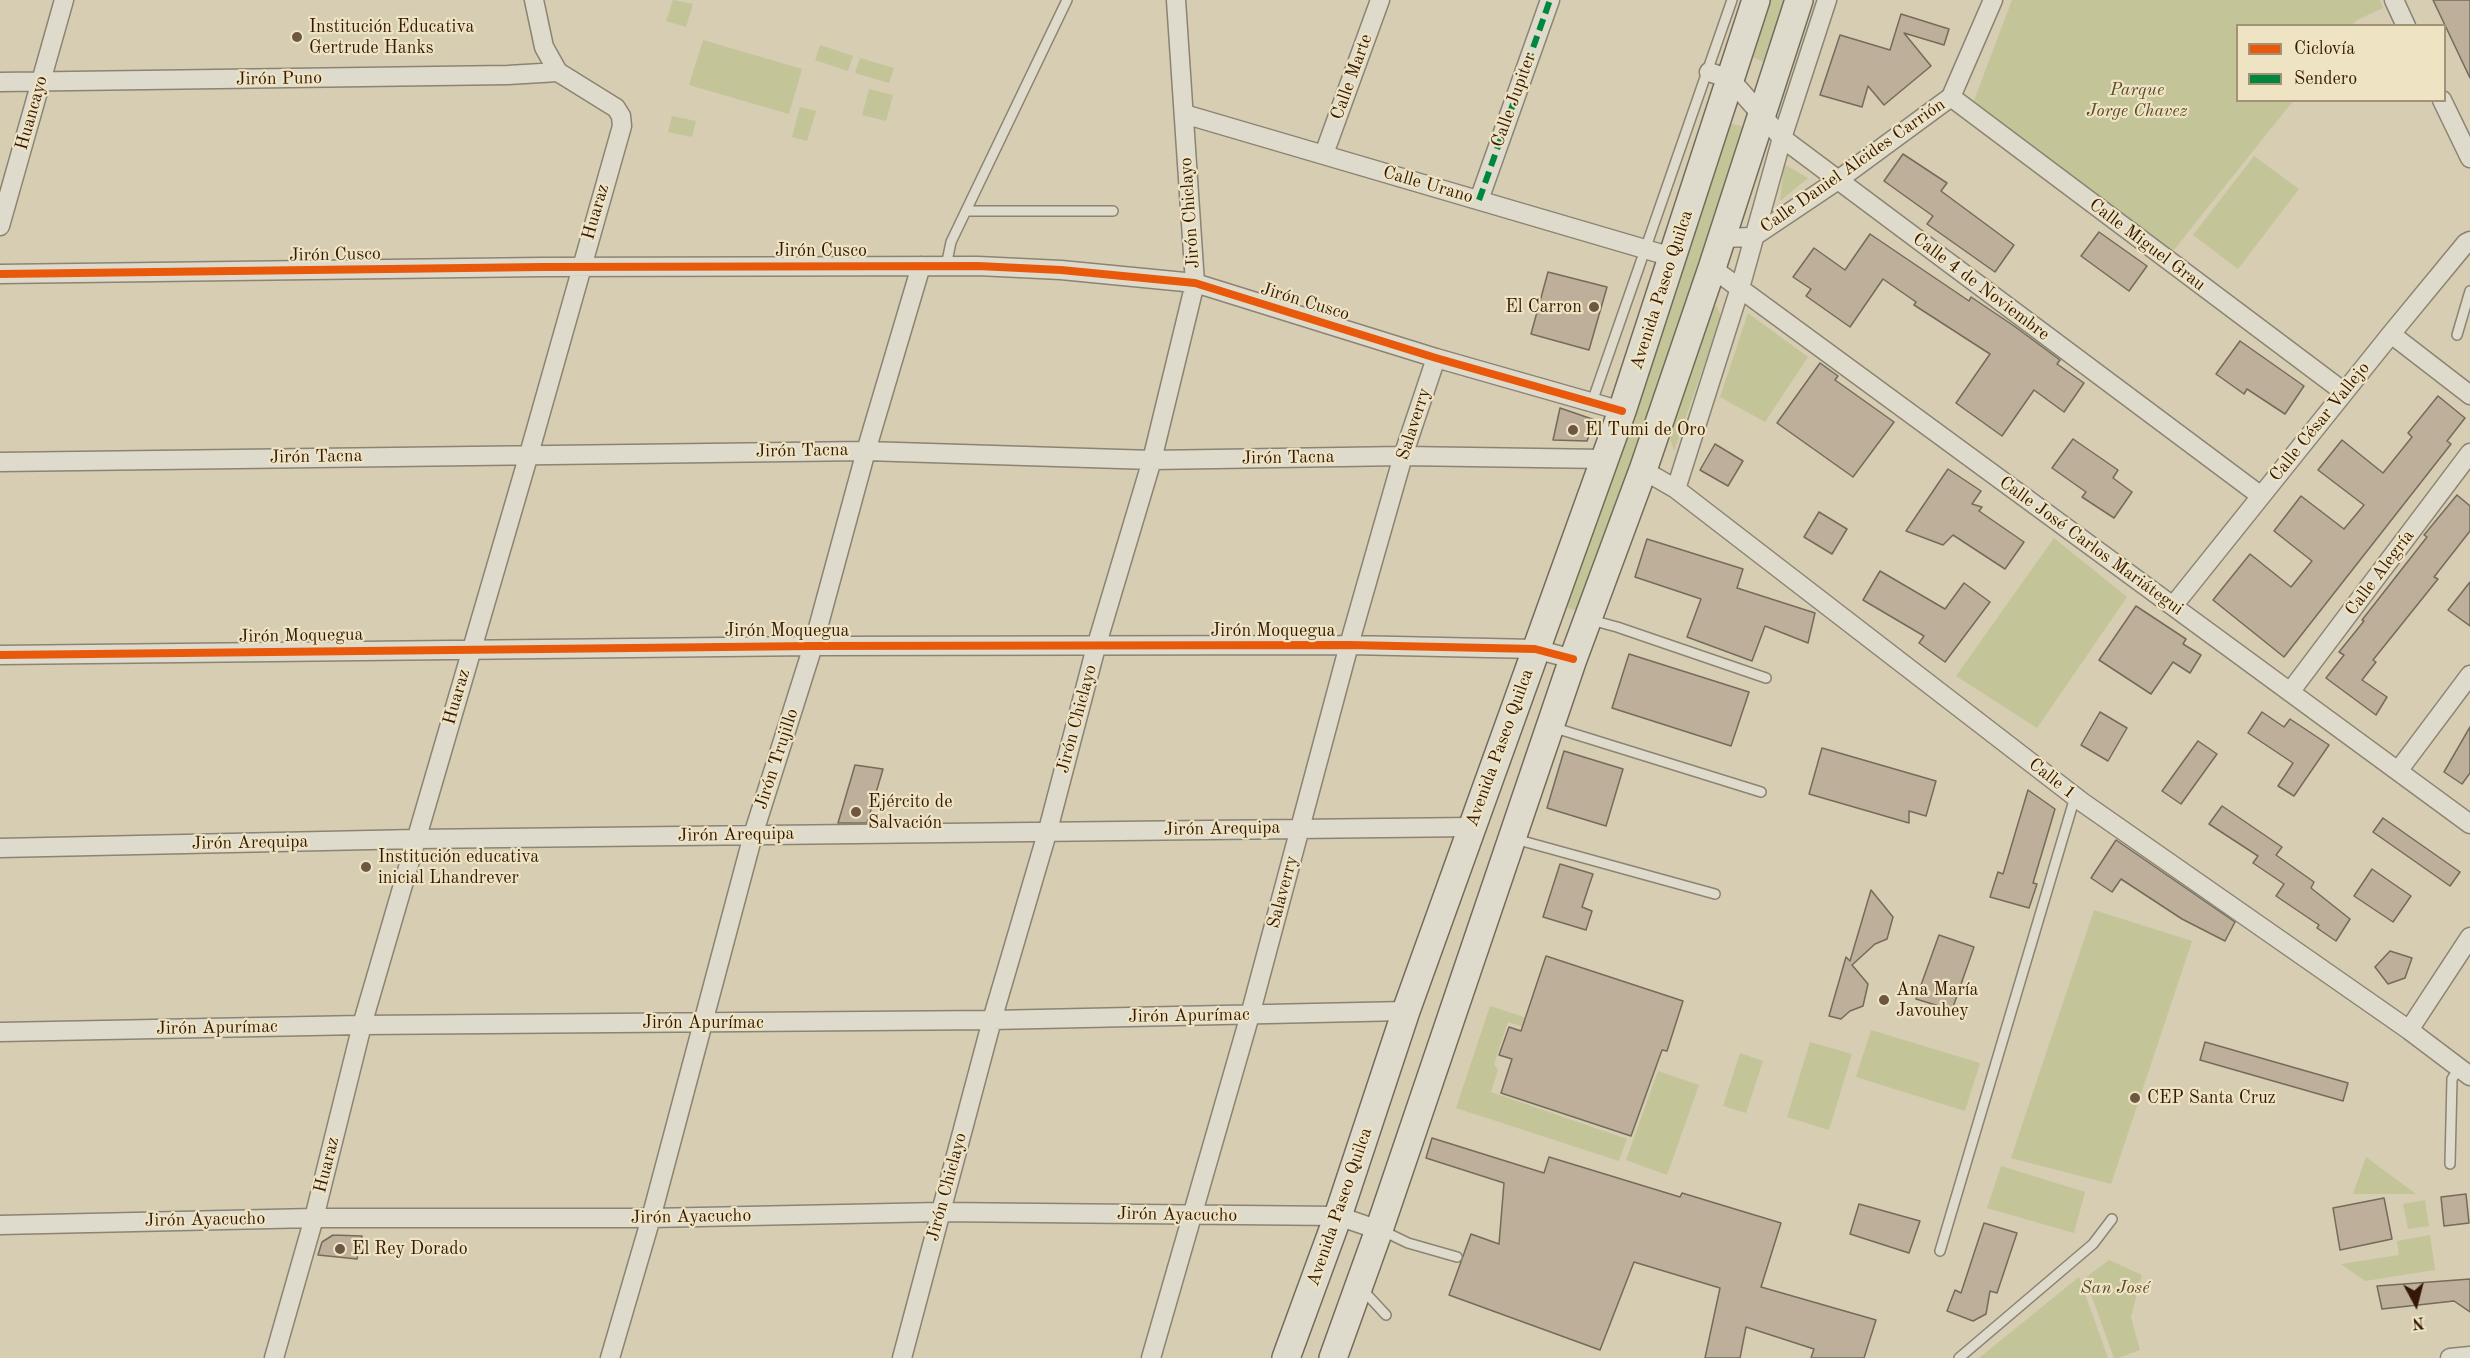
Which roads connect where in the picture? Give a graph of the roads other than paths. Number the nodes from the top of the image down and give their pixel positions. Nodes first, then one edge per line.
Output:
1 (64, 0) edge
2 (534, 0) edge
3 (1067, 0) edge
4 (1176, 0) edge
5 (1380, 0) edge
6 (1550, 0) edge
7 (1732, 0) edge
8 (1756, 0) edge
9 (1799, 0) edge
10 (1827, 0) edge
11 (1993, 0) edge
12 (2394, 0) edge
13 (2405, 24) edge
14 (558, 72) junction
15 (1720, 75) junction
16 (0, 82) edge
17 (41, 82) junction
18 (1951, 97) junction
19 (2443, 102) edge
20 (1761, 113) junction
21 (1184, 114) junction
22 (1782, 138) junction
23 (1324, 154) junction
24 (2470, 158) edge
25 (1838, 180) junction
26 (1479, 200) junction
27 (1113, 211) dead end
28 (967, 212) junction
29 (0, 226) edge
30 (1754, 237) junction
31 (1722, 238) junction
32 (2470, 241) edge
33 (1646, 249) junction
34 (1672, 257) junction
35 (921, 266) junction
36 (946, 266) junction
37 (580, 268) junction
38 (1712, 268) junction
39 (0, 274) edge
40 (1195, 283) junction
41 (1740, 288) junction
42 (2470, 291) edge
43 (2391, 334) junction
44 (2457, 335) dead end
45 (1436, 358) junction
46 (2344, 392) junction
47 (2470, 395) edge
48 (1592, 402) junction
49 (1622, 411) junction
50 (866, 451) junction
51 (2470, 453) edge
52 (529, 454) junction
53 (1403, 456) junction
54 (1605, 459) junction
55 (1152, 460) junction
56 (0, 462) edge
57 (1643, 470) junction
58 (1676, 489) junction
59 (2261, 496) junction
60 (2173, 606) junction
61 (1589, 619) junction
62 (1349, 645) junction
63 (813, 646) junction
64 (1096, 647) junction
65 (472, 648) junction
66 (1535, 650) junction
67 (0, 655) edge
68 (1573, 659) junction
69 (2470, 675) edge
70 (1766, 678) dead end
71 (2290, 692) junction
72 (1550, 726) junction
73 (2398, 771) junction
74 (1761, 792) dead end
75 (2075, 797) junction
76 (2470, 824) edge
77 (1472, 827) junction
78 (1300, 828) junction
79 (1048, 830) junction
80 (753, 835) junction
81 (1513, 838) junction
82 (416, 839) junction
83 (0, 848) edge
84 (1714, 894) dead end
85 (2470, 937) edge
86 (1406, 1011) junction
87 (1251, 1015) junction
88 (992, 1020) junction
89 (702, 1023) junction
90 (362, 1025) junction
91 (2409, 1030) junction
92 (0, 1032) edge
93 (2464, 1072) edge
94 (2450, 1164) dead end
95 (940, 1212) junction
96 (1192, 1215) junction
97 (1338, 1216) junction
98 (314, 1218) junction
99 (651, 1218) junction
100 (2112, 1219) dead end
101 (0, 1225) edge
102 (1379, 1230) junction
103 (1940, 1251) dead end
104 (1458, 1257) dead end
105 (1359, 1286) junction
106 (1386, 1316) dead end
107 (2470, 1356) edge
108 (274, 1358) edge
109 (610, 1358) edge
110 (902, 1358) edge
111 (1151, 1358) edge
112 (1286, 1358) edge
113 (1333, 1358) edge
114 (1959, 1358) edge
115 (2450, 1358) edge

1 - 17 street, Huancayo
2 - 14 street, Huaraz
3 - 28 lane
4 - 21 street, Jirón Chiclayo
5 - 23 street, Calle Marte
6 - 26 street, Calle Jupiter
7 - 15 lane
8 - 15 main road, Avenida Paseo Quilca
9 - 20 main road
10 - 22 street
11 - 18 street, Calle Daniel Alcides Carrión
12 - 13 street
14 - 17 street, Jirón Puno
14 - 37 street, Huaraz
15 - 20 street, Calle 4 de Noviembre
15 - 33 lane
15 - 34 main road, Avenida Paseo Quilca
16 - 17 street, Jirón Puno
17 - 29 street, Huancayo
18 - 25 street, Calle Daniel Alcides Carrión
18 - 46 street, Calle Miguel Grau
19 - 24 street
20 - 22 street, Calle 4 de Noviembre
20 - 31 main road
21 - 23 street, Calle Urano
21 - 40 street, Jirón Chiclayo
22 - 25 street, Calle 4 de Noviembre
22 - 30 street
23 - 26 street, Calle Urano
25 - 30 street, Calle Daniel Alcides Carrión
25 - 59 street, Calle 4 de Noviembre
26 - 33 street, Calle Urano
27 - 28 lane
28 - 36 lane
30 - 31 street, Calle Daniel Alcides Carrión
30 - 41 street
31 - 38 main road
32 - 43 street, Calle César Vallejo
33 - 34 street, Calle Urano
33 - 48 lane
34 - 49 main road, Avenida Paseo Quilca
35 - 36 street, Jirón Cusco
35 - 37 street, Jirón Cusco
35 - 50 street, Jirón Trujillo
36 - 40 street, Jirón Cusco
37 - 39 street, Jirón Cusco
37 - 52 street, Huaraz
38 - 41 street, Calle José Carlos Mariátegui
38 - 57 main road
40 - 45 street, Jirón Cusco
40 - 55 street, Jirón Chiclayo
41 - 58 street
41 - 60 street, Calle José Carlos Mariátegui
42 - 44 lane
43 - 46 street, Calle César Vallejo
43 - 47 street
45 - 48 street, Jirón Cusco
45 - 53 street, Salaverry
46 - 59 street, Calle César Vallejo
48 - 49 street, Jirón Cusco
49 - 54 main road, Avenida Paseo Quilca
50 - 52 street, Jirón Tacna
50 - 55 street, Jirón Tacna
50 - 63 street, Jirón Trujillo
51 - 71 street, Calle Alegría
52 - 56 street, Jirón Tacna
52 - 65 street, Huaraz
53 - 54 street, Jirón Tacna
53 - 55 street, Jirón Tacna
53 - 62 street, Salaverry
54 - 66 main road, Avenida Paseo Quilca
55 - 64 street, Jirón Chiclayo
57 - 58 street, Calle 1
57 - 61 main road
58 - 75 street, Calle 1
59 - 60 street, Calle César Vallejo
60 - 71 street, Calle José Carlos Mariátegui
61 - 68 main road
61 - 70 lane
62 - 64 street, Jirón Moquegua
62 - 66 street, Jirón Moquegua
62 - 78 street, Salaverry
63 - 64 street, Jirón Moquegua
63 - 65 street, Jirón Moquegua
63 - 80 street, Jirón Trujillo
64 - 79 street, Jirón Chiclayo
65 - 67 street, Jirón Moquegua
65 - 82 street, Huaraz
66 - 68 street, Jirón Moquegua
66 - 77 main road, Avenida Paseo Quilca
68 - 72 main road
69 - 73 street
71 - 73 street, Calle José Carlos Mariátegui
72 - 74 lane
72 - 81 main road
73 - 76 street, Calle José Carlos Mariátegui
75 - 91 street, Calle 1
75 - 103 lane
77 - 78 street, Jirón Arequipa
77 - 86 main road, Avenida Paseo Quilca
78 - 79 street, Jirón Arequipa
78 - 87 street, Salaverry
79 - 80 street, Jirón Arequipa
79 - 88 street, Jirón Chiclayo
80 - 82 street, Jirón Arequipa
80 - 89 street, Jirón Trujillo
81 - 84 lane
81 - 102 main road
82 - 83 street, Jirón Arequipa
82 - 90 street, Huaraz
85 - 91 street
86 - 87 street, Jirón Apurímac
86 - 97 main road, Avenida Paseo Quilca
87 - 88 street, Jirón Apurímac
87 - 96 street, Salaverry
88 - 89 street, Jirón Apurímac
88 - 95 street, Jirón Chiclayo
89 - 90 street, Jirón Apurímac
89 - 99 street, Jirón Trujillo
90 - 92 street, Jirón Apurímac
90 - 98 street, Huaraz
91 - 93 street, Calle 1
93 - 94 lane
95 - 96 street, Jirón Ayacucho
95 - 99 street, Jirón Ayacucho
95 - 110 street, Jirón Chiclayo
96 - 97 street, Jirón Ayacucho
96 - 111 street, Salaverry
97 - 102 street, Jirón Ayacucho
97 - 112 main road, Avenida Paseo Quilca
98 - 99 street, Jirón Ayacucho
98 - 101 street, Jirón Ayacucho
98 - 108 street, Huaraz
99 - 109 street, Jirón Trujillo
100 - 114 lane
102 - 104 lane
102 - 105 main road
105 - 106 lane
105 - 113 main road
107 - 115 street

